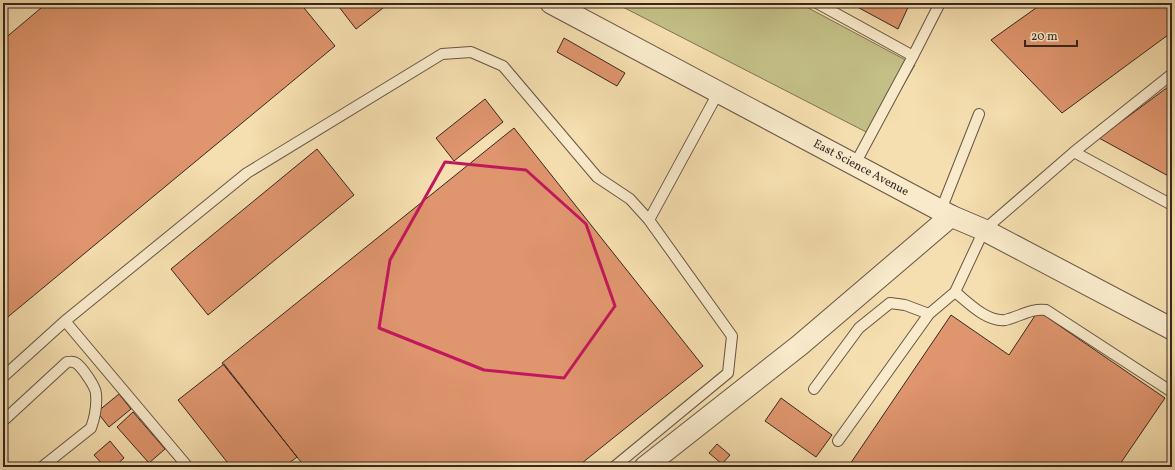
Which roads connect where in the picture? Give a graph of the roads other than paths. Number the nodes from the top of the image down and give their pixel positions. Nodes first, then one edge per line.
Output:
1 (551, 3) edge
2 (817, 3) edge
3 (940, 3) edge
4 (574, 8) edge
5 (913, 56) junction
6 (1172, 74) edge
7 (718, 92) junction
8 (979, 114) dead end
9 (1074, 152) junction
10 (855, 164) junction
11 (1172, 205) edge
12 (946, 213) junction
13 (649, 220) junction
14 (984, 230) junction
15 (955, 292) junction
16 (929, 314) junction
17 (65, 320) junction
18 (1172, 329) edge
19 (3, 377) edge
20 (814, 389) dead end
21 (1172, 392) edge
22 (3, 421) edge
23 (838, 441) dead end
24 (42, 467) edge
25 (188, 467) edge
26 (614, 467) edge
27 (645, 467) edge

1 - 4 street, East Science Avenue
2 - 5 lane
3 - 5 lane
4 - 7 street, East Science Avenue
5 - 10 lane
6 - 9 lane
7 - 10 street, East Science Avenue
7 - 13 lane
8 - 12 lane
9 - 11 lane
9 - 14 lane
10 - 12 street, East Science Avenue
12 - 14 street, East Science Avenue
12 - 27 street
13 - 17 lane
13 - 26 lane
14 - 15 lane
14 - 18 street, East Science Avenue
15 - 16 lane
15 - 21 lane
16 - 20 lane
16 - 23 lane
17 - 19 lane
17 - 25 lane
22 - 24 lane

